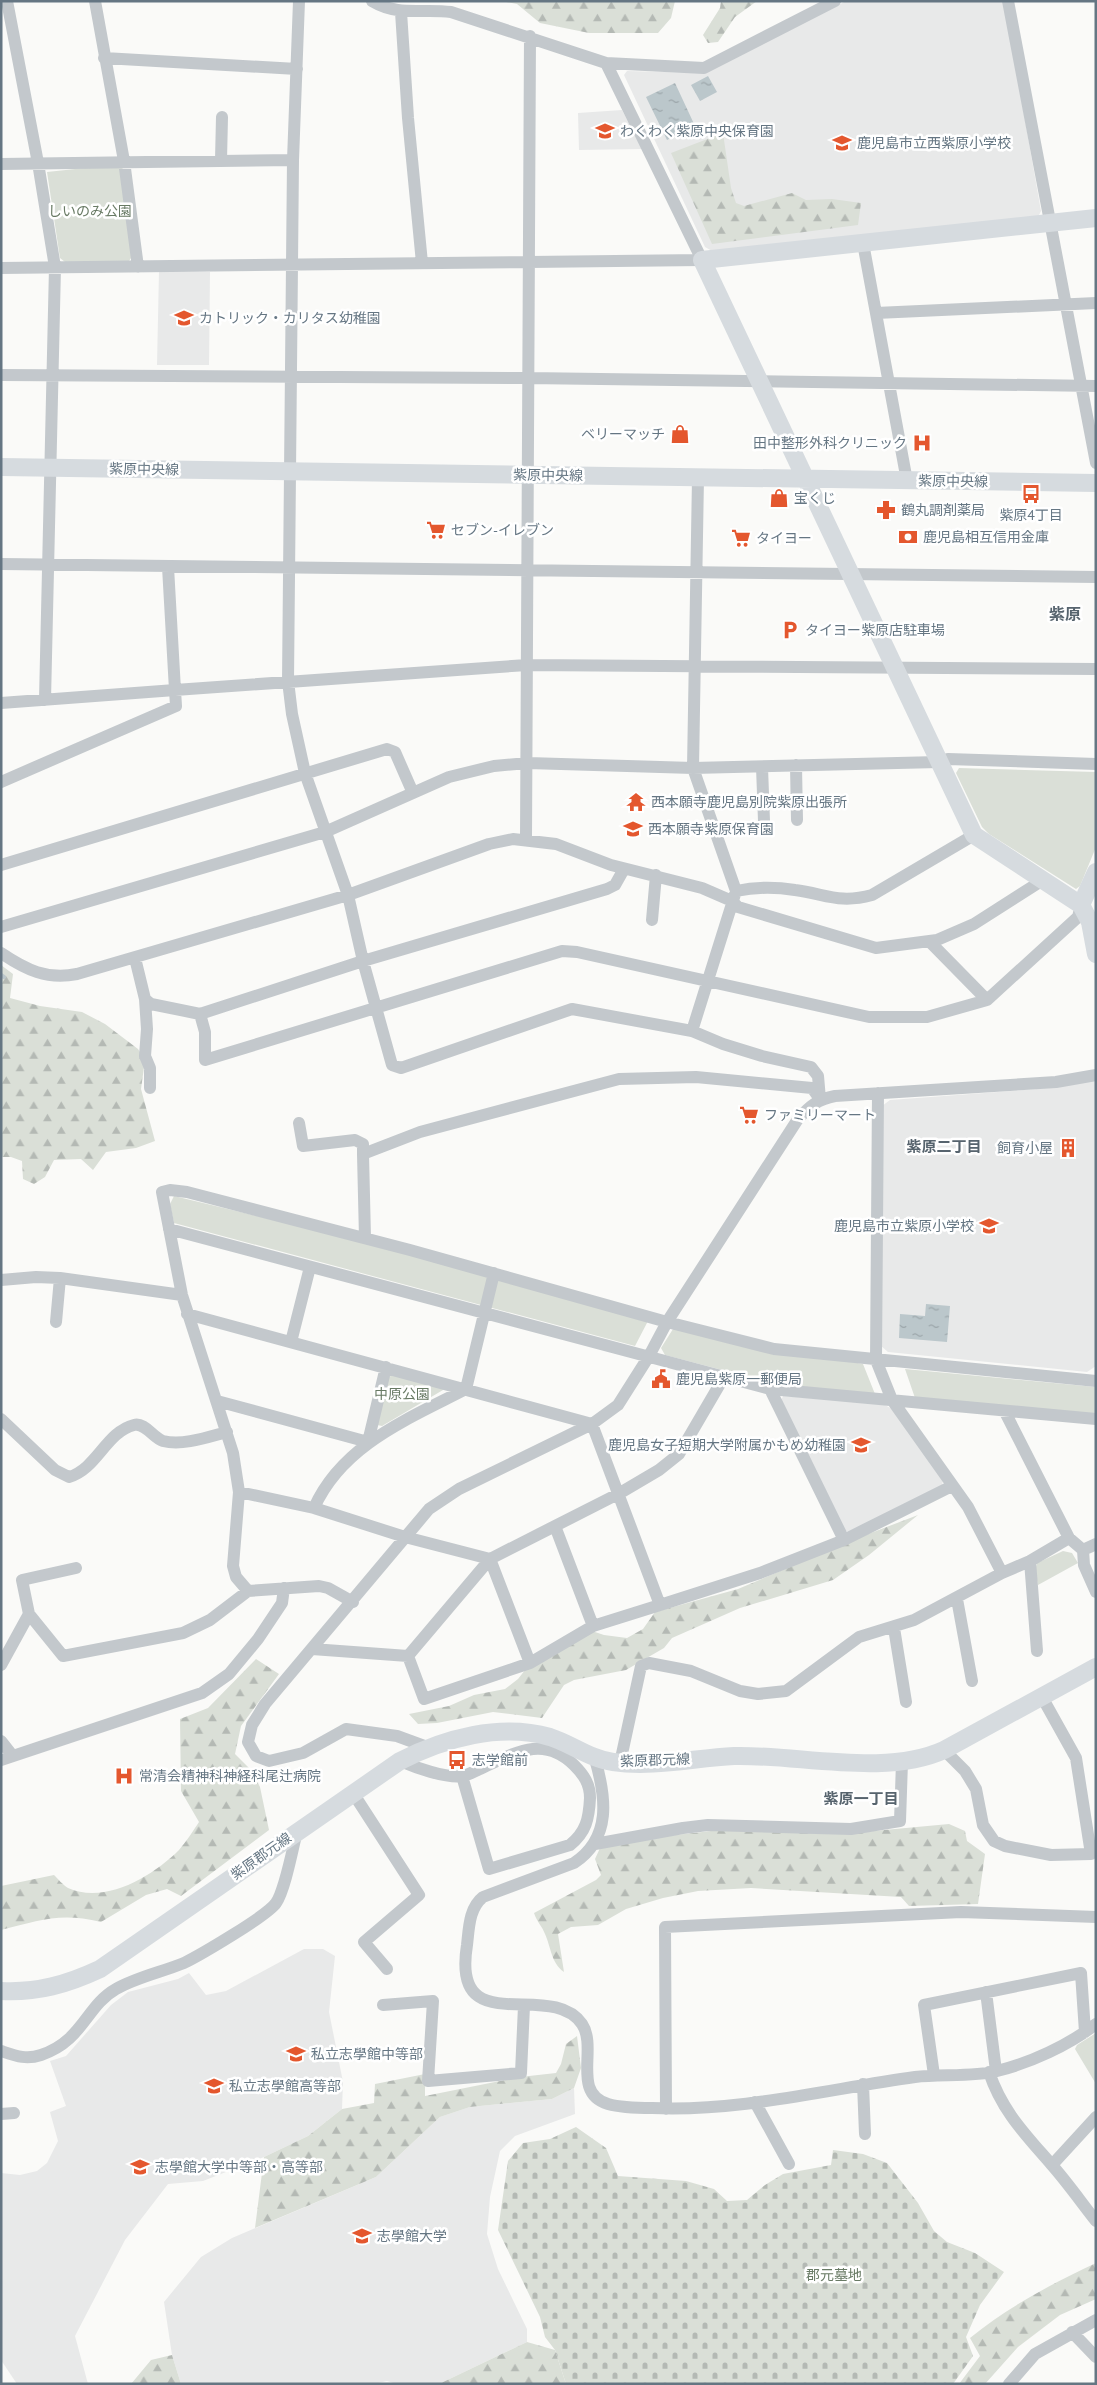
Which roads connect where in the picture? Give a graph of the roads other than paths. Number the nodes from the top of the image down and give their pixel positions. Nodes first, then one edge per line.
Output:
1 (7, 1) edge
2 (95, 1) edge
3 (298, 1) edge
4 (372, 1) edge
5 (418, 1) edge
6 (834, 1) edge
7 (1008, 1) edge
8 (430, 9) junction
9 (401, 12) junction
10 (530, 36) junction
11 (104, 58) junction
12 (606, 63) junction
13 (297, 69) junction
14 (222, 117) dead end
15 (222, 160) junction
16 (293, 160) junction
17 (124, 161) junction
18 (38, 163) junction
19 (1, 164) edge
20 (1096, 218) edge
21 (1050, 223) junction
22 (863, 243) junction
23 (702, 260) junction
24 (529, 262) junction
25 (422, 263) junction
26 (293, 265) junction
27 (55, 267) junction
28 (138, 267) junction
29 (1, 268) edge
30 (1096, 303) edge
31 (1066, 304) junction
32 (876, 312) junction
33 (1, 375) edge
34 (52, 375) junction
35 (291, 377) junction
36 (528, 378) junction
37 (758, 381) junction
38 (888, 382) junction
39 (1080, 386) junction
40 (1096, 386) edge
41 (1096, 463) edge
42 (1, 467) edge
43 (51, 468) junction
44 (290, 471) junction
45 (528, 475) junction
46 (698, 478) junction
47 (805, 479) junction
48 (907, 480) junction
49 (1096, 483) edge
50 (1, 564) edge
51 (48, 565) junction
52 (168, 567) junction
53 (289, 567) junction
54 (528, 571) junction
55 (695, 573) junction
56 (850, 574) junction
57 (1096, 577) edge
58 (527, 665) junction
59 (696, 665) junction
60 (894, 667) junction
61 (1096, 669) edge
62 (288, 681) junction
63 (175, 690) junction
64 (45, 700) junction
65 (1, 703) edge
66 (939, 762) junction
67 (528, 763) junction
68 (1096, 764) edge
69 (796, 765) junction
70 (762, 767) junction
71 (693, 768) junction
72 (306, 773) junction
73 (1, 782) edge
74 (413, 793) junction
75 (797, 820) dead end
76 (764, 822) dead end
77 (325, 832) junction
78 (974, 835) junction
79 (526, 839) junction
80 (1, 865) edge
81 (624, 868) junction
82 (1096, 872) edge
83 (656, 875) junction
84 (1043, 880) junction
85 (348, 895) junction
86 (734, 896) junction
87 (1081, 905) junction
88 (652, 920) dead end
89 (1, 927) edge
90 (929, 941) junction
91 (1, 953) edge
92 (1096, 954) edge
93 (135, 958) junction
94 (363, 961) junction
95 (707, 982) junction
96 (145, 999) junction
97 (987, 1000) junction
98 (375, 1007) junction
99 (200, 1014) junction
100 (692, 1031) junction
101 (1096, 1075) edge
102 (150, 1088) dead end
103 (878, 1093) junction
104 (820, 1099) junction
105 (299, 1123) dead end
106 (363, 1154) junction
107 (169, 1229) junction
108 (365, 1238) junction
109 (310, 1267) junction
110 (494, 1273) junction
111 (60, 1278) junction
112 (1, 1280) edge
113 (182, 1295) junction
114 (485, 1313) junction
115 (187, 1314) junction
116 (56, 1322) dead end
117 (667, 1322) junction
118 (291, 1342) junction
119 (649, 1356) junction
120 (876, 1360) junction
121 (386, 1367) junction
122 (724, 1377) junction
123 (1096, 1381) edge
124 (466, 1389) junction
125 (770, 1389) junction
126 (892, 1400) junction
127 (217, 1401) junction
128 (1005, 1412) junction
129 (1, 1419) edge
130 (1096, 1419) edge
131 (592, 1424) junction
132 (227, 1432) junction
133 (368, 1442) junction
134 (952, 1486) junction
135 (239, 1492) junction
136 (620, 1493) junction
137 (314, 1508) junction
138 (555, 1526) junction
139 (405, 1537) junction
140 (1069, 1538) junction
141 (844, 1540) junction
142 (1096, 1544) edge
143 (1083, 1550) junction
144 (490, 1558) junction
145 (1030, 1561) junction
146 (76, 1568) dead end
147 (1002, 1573) junction
148 (284, 1588) junction
149 (248, 1591) junction
150 (1096, 1592) edge
151 (957, 1599) junction
152 (352, 1602) junction
153 (660, 1605) junction
154 (29, 1614) junction
155 (593, 1626) junction
156 (894, 1628) junction
157 (312, 1649) junction
158 (1037, 1651) dead end
159 (408, 1656) junction
160 (530, 1663) junction
161 (1, 1665) edge
162 (1096, 1667) edge
163 (972, 1681) dead end
164 (1042, 1697) junction
165 (906, 1702) dead end
166 (1, 1741) edge
167 (427, 1747) junction
168 (944, 1750) junction
169 (7, 1758) edge
170 (595, 1758) junction
171 (400, 1761) junction
172 (902, 1762) junction
173 (620, 1763) junction
174 (462, 1776) junction
175 (353, 1792) junction
176 (297, 1830) junction
177 (595, 1844) junction
178 (1096, 1917) edge
179 (387, 1968) dead end
180 (1, 1992) edge
181 (986, 1992) junction
182 (383, 2005) dead end
183 (524, 2006) junction
184 (1096, 2024) edge
185 (1085, 2032) junction
186 (1, 2050) edge
187 (993, 2072) junction
188 (934, 2074) junction
189 (863, 2084) junction
190 (754, 2102) junction
191 (666, 2109) junction
192 (1096, 2117) edge
193 (865, 2134) dead end
194 (789, 2164) dead end
195 (1052, 2165) junction
196 (1096, 2221) edge
197 (1096, 2320) edge
198 (1072, 2332) junction
199 (1096, 2358) edge
200 (1009, 2384) edge

1 - 18 street
2 - 11 street
3 - 13 street
4 - 9 street
5 - 8 street
6 - 12 street
7 - 21 street
8 - 9 street
8 - 10 street
9 - 25 street
10 - 12 street
10 - 24 street
11 - 13 street
11 - 17 street
12 - 23 street
13 - 16 street
14 - 15 street
15 - 16 street
15 - 17 street
16 - 26 street
17 - 18 street
17 - 28 street
18 - 19 street
18 - 27 street
20 - 21 street
21 - 22 street
21 - 31 street
22 - 23 street
22 - 32 street
23 - 24 street
23 - 37 street
24 - 25 street
24 - 36 street
25 - 26 street
26 - 28 street
26 - 35 street
27 - 28 street
27 - 29 street
27 - 34 street
30 - 31 street
31 - 32 street
31 - 39 street
32 - 38 street
33 - 34 street
34 - 35 street
34 - 43 street
35 - 36 street
35 - 44 street
36 - 37 street
36 - 45 street
37 - 38 street
37 - 47 street
38 - 39 street
38 - 48 street
39 - 40 street
39 - 41 street
42 - 43 street, 紫原中央線
43 - 44 street, 紫原中央線
43 - 51 street
44 - 45 street, 紫原中央線
44 - 53 street
45 - 46 street, 紫原中央線
45 - 54 street
46 - 47 street, 紫原中央線
46 - 55 street
47 - 48 street, 紫原中央線
47 - 56 street
48 - 49 street, 紫原中央線
50 - 51 street
51 - 52 street
51 - 64 street
52 - 53 street
52 - 63 street
53 - 54 street
53 - 62 street
54 - 55 street
54 - 58 street
55 - 56 street
55 - 59 street
56 - 57 street
56 - 60 street
58 - 59 street
58 - 62 street
58 - 67 street
59 - 60 street
59 - 71 street
60 - 61 street
60 - 66 street
62 - 63 street
62 - 72 street
63 - 64 street
63 - 73 street
64 - 65 street
66 - 68 street
66 - 69 street
66 - 78 street
67 - 71 street
67 - 74 street
67 - 79 street
69 - 70 street
69 - 75 street
70 - 71 street
70 - 76 street
71 - 86 street
72 - 74 street
72 - 77 street
72 - 80 street
74 - 77 street
77 - 85 street
77 - 89 street
78 - 84 street
78 - 86 street
79 - 81 street
79 - 85 street
81 - 83 street
81 - 94 street
82 - 87 street
83 - 86 street
83 - 88 street
84 - 87 street
84 - 90 street
85 - 93 street
85 - 94 street
86 - 90 street
86 - 95 street
87 - 92 street
87 - 97 street
90 - 97 street
91 - 93 street
93 - 96 street
94 - 98 street
94 - 99 street
95 - 97 street
95 - 98 street
95 - 100 street
96 - 99 street
96 - 102 street
98 - 99 street
98 - 100 street
100 - 104 street
101 - 103 street
103 - 104 street
103 - 120 street
104 - 106 street
104 - 117 street
105 - 106 street
106 - 108 street
107 - 108 street
107 - 109 street
107 - 113 street
108 - 110 street
109 - 114 street
109 - 118 street
110 - 114 street
110 - 117 street
111 - 112 street
111 - 113 street
111 - 116 street
113 - 115 street
114 - 119 street
114 - 124 street
115 - 118 street
115 - 127 street
117 - 119 street
117 - 120 street
118 - 121 street
119 - 122 street
119 - 131 street
120 - 123 street
120 - 126 street
121 - 124 street
121 - 133 street
122 - 125 street
122 - 136 street
124 - 131 street
124 - 133 street
125 - 126 street
125 - 141 street
126 - 128 street
126 - 134 street
127 - 132 street
127 - 133 street
128 - 130 street
128 - 140 street
129 - 132 street
131 - 136 street
131 - 139 street
132 - 135 street
133 - 137 street
134 - 141 street
134 - 147 street
135 - 137 street
135 - 149 street
136 - 138 street
136 - 153 street
137 - 139 street
138 - 144 street
138 - 155 street
139 - 144 street
139 - 152 street
140 - 143 street
140 - 145 street
141 - 153 street
142 - 143 street
143 - 150 street
144 - 159 street
144 - 160 street
145 - 147 street
145 - 158 street
146 - 154 street
147 - 151 street
148 - 149 street
148 - 152 street
148 - 169 street
149 - 154 street
151 - 156 street
151 - 163 street
152 - 157 street
153 - 155 street
154 - 161 street
155 - 160 street
156 - 165 street
156 - 173 street
157 - 159 street
157 - 167 street
159 - 160 street
162 - 164 street, 紫原郡元線
164 - 168 street, 紫原郡元線
164 - 168 street
166 - 169 street
167 - 170 street, 紫原郡元線
167 - 171 street, 紫原郡元線
168 - 172 street, 紫原郡元線
170 - 173 street, 紫原郡元線
170 - 177 street
171 - 174 street
171 - 175 street, 紫原郡元線
172 - 173 street, 紫原郡元線
172 - 177 street
174 - 174 street
175 - 176 street, 紫原郡元線
175 - 179 street
176 - 180 street, 紫原郡元線
176 - 186 street
177 - 183 street
178 - 191 street
181 - 185 street
181 - 187 street
181 - 188 street
182 - 183 street
183 - 191 street
184 - 185 street
185 - 187 street
187 - 188 street
187 - 195 street
188 - 189 street
189 - 190 street
189 - 193 street
190 - 191 street
190 - 194 street
192 - 195 street
195 - 196 street
197 - 198 street
198 - 199 street
198 - 200 street

